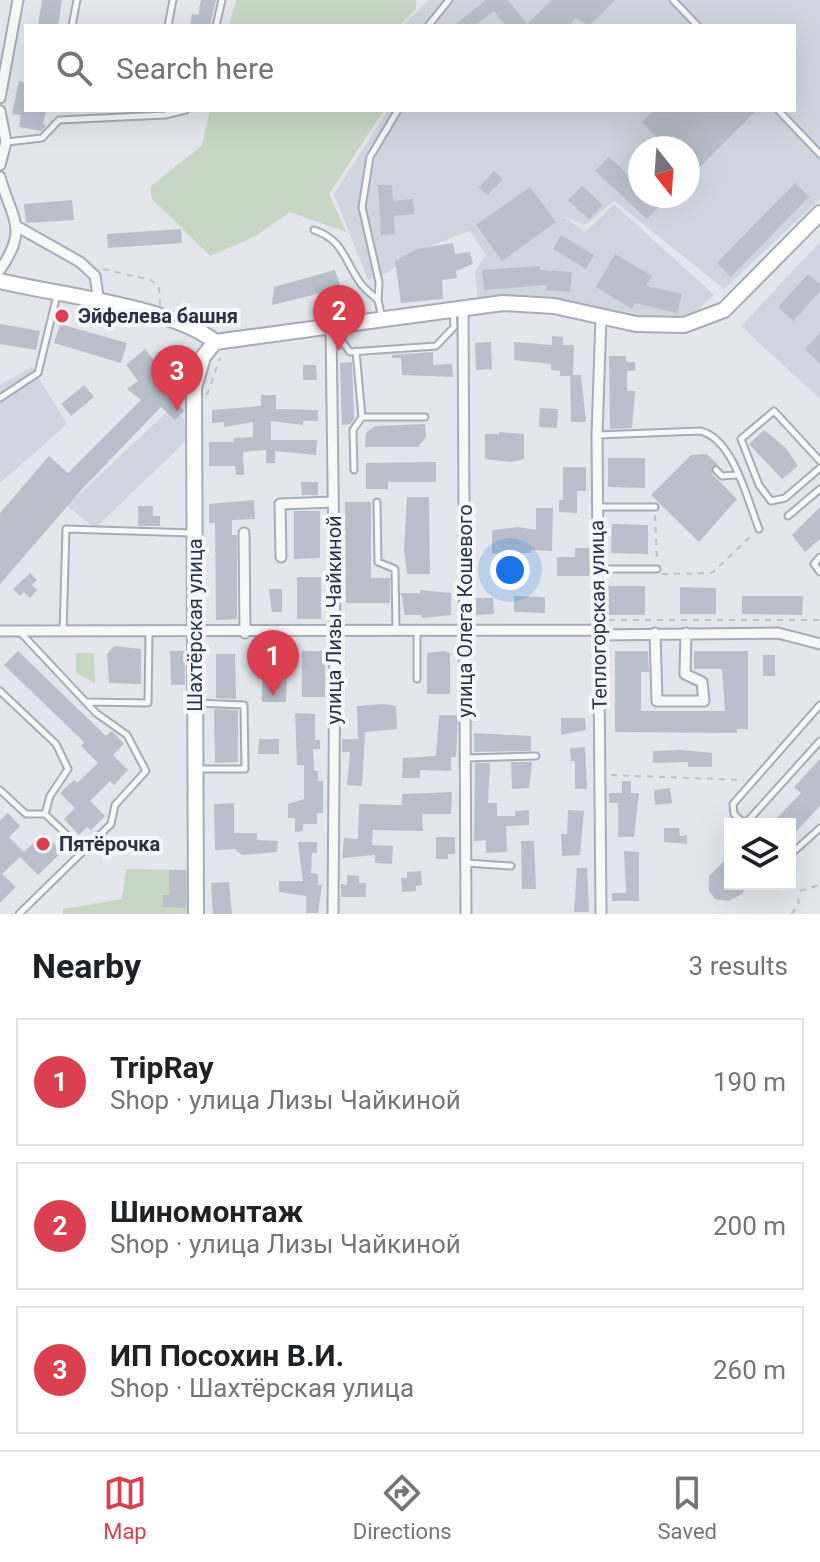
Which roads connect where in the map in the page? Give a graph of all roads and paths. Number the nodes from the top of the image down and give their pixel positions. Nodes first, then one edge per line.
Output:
1 (18, 0) edge
2 (77, 0) edge
3 (173, 0) edge
4 (222, 0) edge
5 (449, 0) edge
6 (673, 0) edge
7 (72, 24) edge
8 (168, 24) edge
9 (216, 24) edge
10 (430, 24) edge
11 (696, 24) edge
12 (5, 46) edge
13 (0, 98) edge
14 (0, 111) edge
15 (178, 112) edge
16 (397, 112) edge
17 (780, 112) edge
18 (6, 142) junction
19 (820, 154) edge
20 (0, 165) edge
21 (0, 177) edge
22 (820, 213) edge
23 (18, 227) junction
24 (314, 230) dead end
25 (101, 269) dead end
26 (0, 270) edge
27 (0, 281) edge
28 (57, 295) junction
29 (378, 300) junction
30 (99, 302) junction
31 (458, 308) junction
32 (156, 316) junction
33 (601, 317) junction
34 (382, 319) junction
35 (331, 327) junction
36 (215, 342) junction
37 (356, 351) junction
38 (0, 398) edge
39 (362, 417) junction
40 (425, 417) dead end
41 (597, 435) junction
42 (820, 461) edge
43 (820, 468) edge
44 (354, 470) dead end
45 (716, 470) dead end
46 (736, 475) junction
47 (820, 489) edge
48 (333, 502) junction
49 (377, 502) dead end
50 (597, 507) junction
51 (655, 507) joint
52 (788, 516) dead end
53 (759, 529) joint
54 (194, 533) junction
55 (244, 533) dead end
56 (281, 557) dead end
57 (820, 557) edge
58 (598, 569) junction
59 (657, 569) junction
60 (820, 572) edge
61 (820, 620) edge
62 (599, 628) junction
63 (0, 631) edge
64 (20, 631) junction
65 (396, 631) junction
66 (417, 631) junction
67 (466, 631) junction
68 (63, 632) junction
69 (335, 632) junction
70 (149, 633) junction
71 (195, 633) junction
72 (245, 633) junction
73 (655, 633) junction
74 (686, 633) junction
75 (820, 644) edge
76 (417, 679) dead end
77 (0, 691) edge
78 (86, 702) junction
79 (195, 703) junction
80 (820, 705) edge
81 (820, 741) edge
82 (536, 756) dead end
83 (466, 758) junction
84 (195, 769) junction
85 (600, 774) junction
86 (754, 780) junction
87 (0, 790) edge
88 (45, 814) junction
89 (738, 818) edge
90 (750, 818) edge
91 (820, 828) edge
92 (796, 850) edge
93 (84, 851) junction
94 (466, 863) junction
95 (511, 866) dead end
96 (820, 885) edge
97 (796, 892) joint
98 (19, 914) edge
99 (196, 914) edge
100 (333, 914) edge
101 (466, 914) edge
102 (601, 914) edge
103 (792, 914) edge

1 - 12 street
2 - 7 lane
3 - 8 lane
4 - 9 lane
5 - 10 lane
6 - 11 lane
12 - 13 street
14 - 18 street
15 - 18 lane
16 - 29 lane
17 - 19 lane
18 - 20 street
21 - 23 street
22 - 33 main road
23 - 26 street
23 - 30 street
24 - 29 lane
25 - 32 path
27 - 28 main road
28 - 30 main road
28 - 38 lane
29 - 34 lane
30 - 32 main road
31 - 33 main road
31 - 34 main road
31 - 37 lane
31 - 67 street, улица Олега Кошевого
32 - 36 main road
33 - 41 street, Теплогорская улица
34 - 35 main road
35 - 36 main road
35 - 37 lane
35 - 48 street, улица Лизы Чайкиной
36 - 54 main road, Шахтёрская улица
37 - 39 lane
39 - 40 lane
39 - 44 lane
41 - 46 lane
41 - 50 street, Теплогорская улица
42 - 43 lane
45 - 46 lane
46 - 53 lane
47 - 52 lane
48 - 56 street
48 - 69 street, улица Лизы Чайкиной
49 - 65 lane
50 - 51 lane
50 - 58 street, Теплогорская улица
51 - 59 path
53 - 59 path
54 - 68 lane
54 - 71 main road, Шахтёрская улица
55 - 72 street
57 - 60 lane
58 - 59 lane
58 - 62 street, Теплогорская улица
61 - 62 path
62 - 67 street
62 - 73 street
62 - 85 street, Теплогорская улица
63 - 64 street
64 - 68 street
64 - 78 lane
65 - 66 street
65 - 69 street
66 - 67 street
66 - 76 lane
67 - 83 street, улица Олега Кошевого
68 - 70 street
69 - 72 street
69 - 100 street, улица Лизы Чайкиной
70 - 71 street
70 - 78 lane
71 - 72 street
71 - 79 main road, Шахтёрская улица
73 - 74 street
73 - 74 street
74 - 75 street
77 - 88 lane
78 - 93 lane
79 - 84 main road, Шахтёрская улица
79 - 84 lane
80 - 86 lane
81 - 90 lane
82 - 83 lane
83 - 94 street, улица Олега Кошевого
84 - 99 main road, Шахтёрская улица
85 - 86 path
85 - 102 street, Теплогорская улица
86 - 89 lane
87 - 88 lane
88 - 93 lane
91 - 92 lane
93 - 98 lane
94 - 95 lane
94 - 101 street, улица Олега Кошевого
96 - 97 path
97 - 103 path

